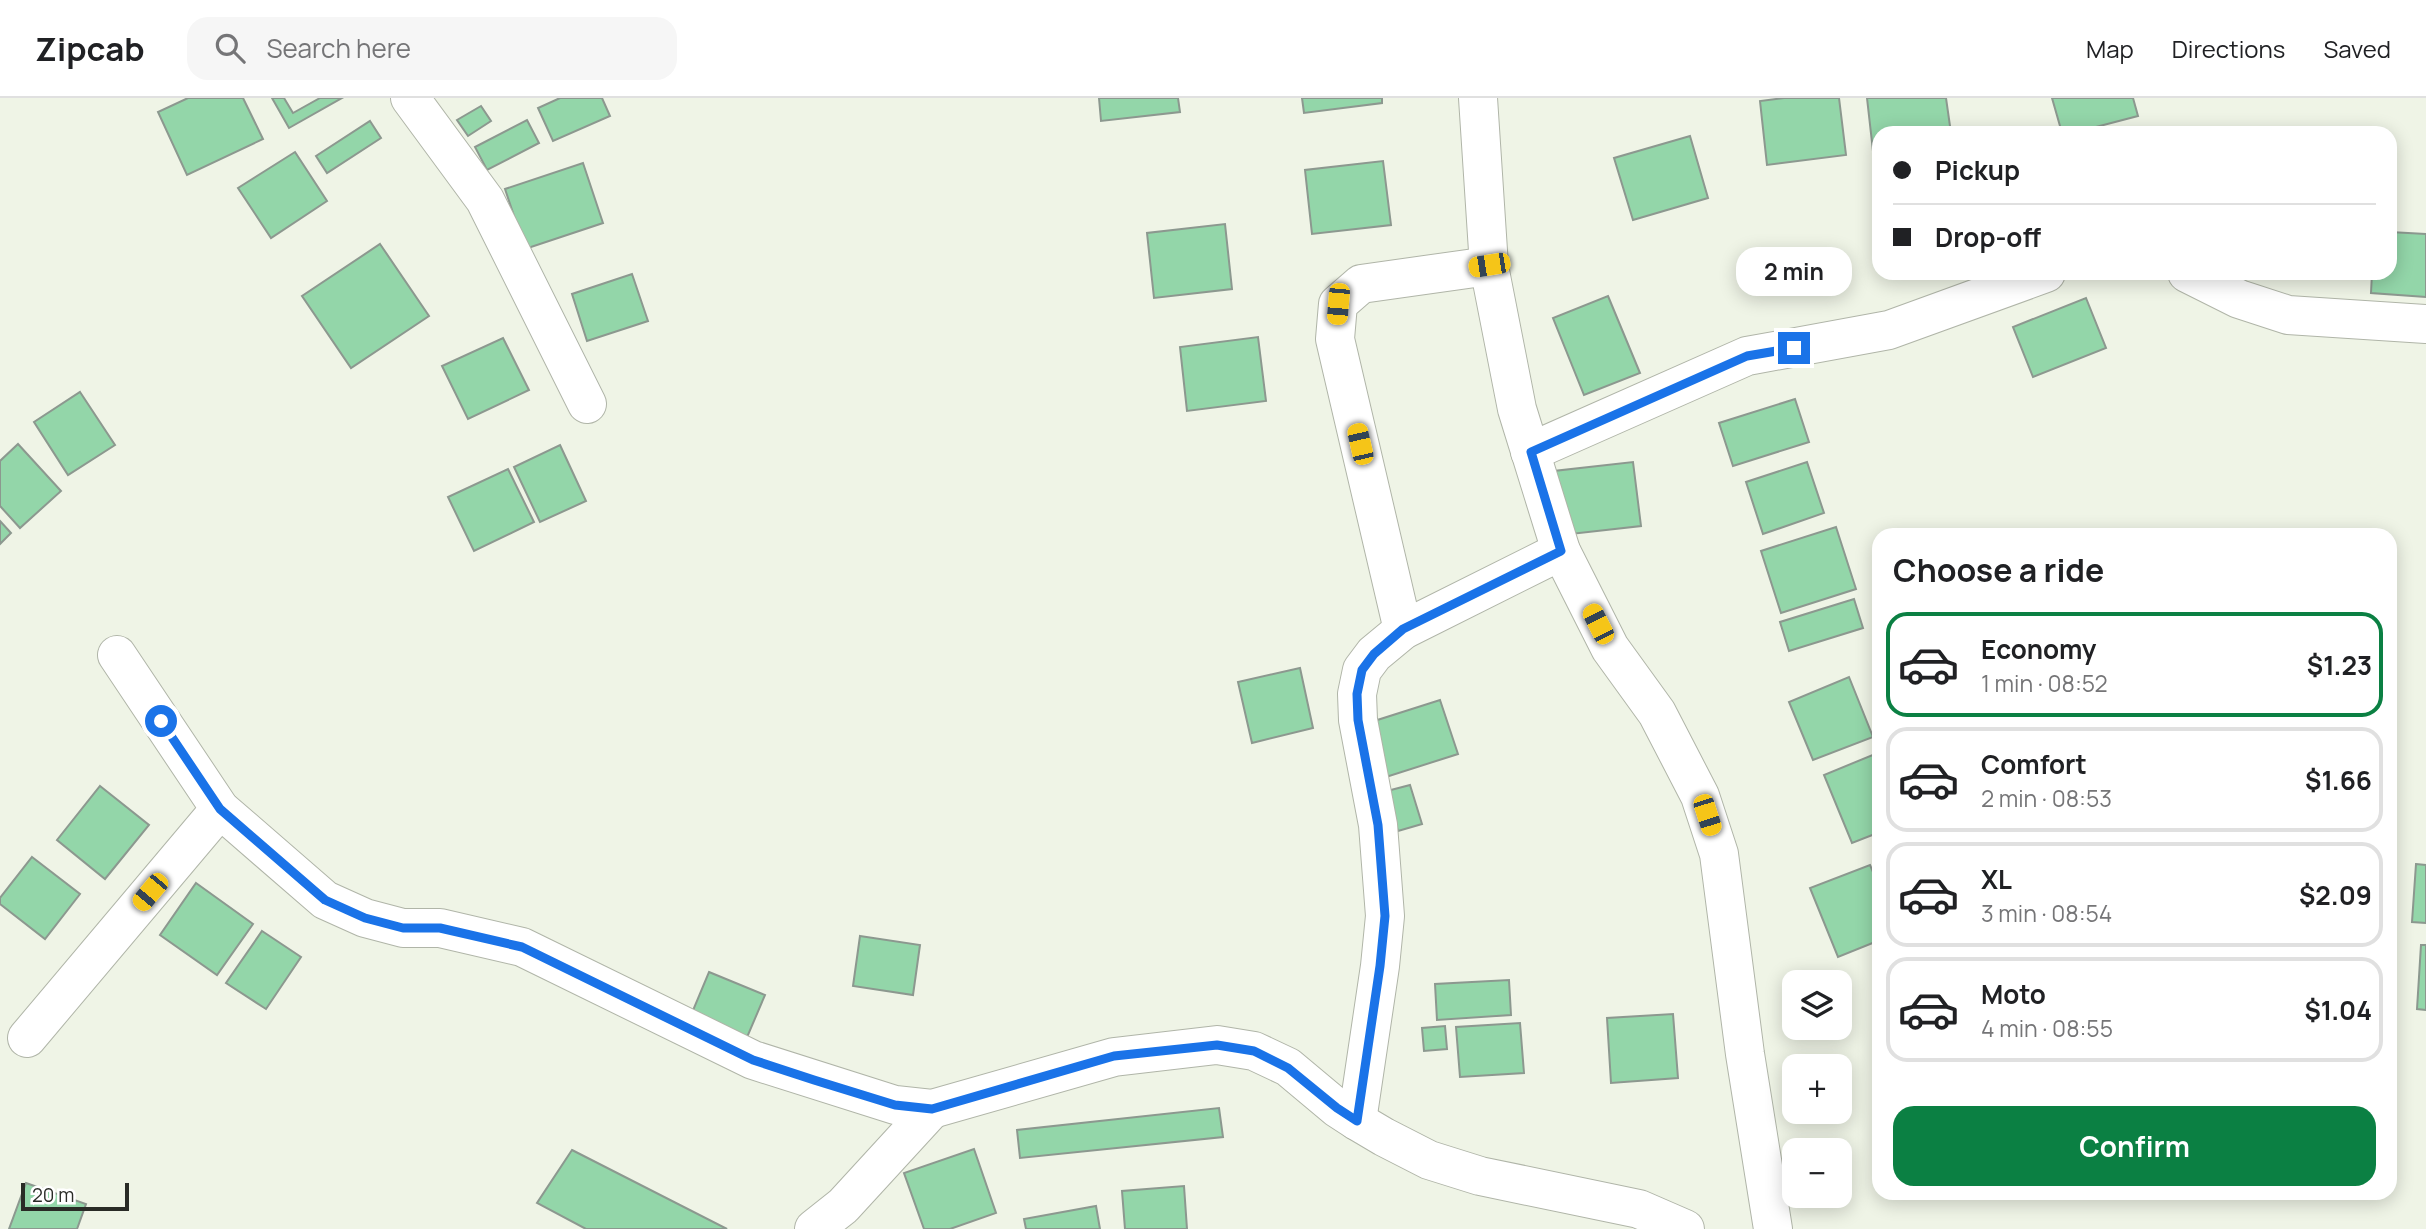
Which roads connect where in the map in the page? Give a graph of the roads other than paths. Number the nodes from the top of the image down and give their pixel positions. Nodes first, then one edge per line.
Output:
1 (410, 98) edge
2 (1478, 98) edge
3 (1489, 265) junction
4 (2027, 280) edge
5 (2202, 280) edge
6 (2426, 324) edge
7 (587, 404) dead end
8 (1531, 452) junction
9 (1561, 551) junction
10 (1403, 629) junction
11 (117, 655) dead end
12 (220, 809) junction
13 (27, 1038) dead end
14 (932, 1109) junction
15 (1357, 1121) junction
16 (814, 1229) edge
17 (1685, 1229) edge
18 (1773, 1229) edge

1 - 7 street
2 - 3 street
3 - 8 street
3 - 10 street
4 - 8 street
5 - 6 street
8 - 9 street
9 - 10 street
9 - 18 street
10 - 15 street
11 - 12 street
12 - 13 street
12 - 14 street
14 - 15 street
14 - 16 street
15 - 17 street

